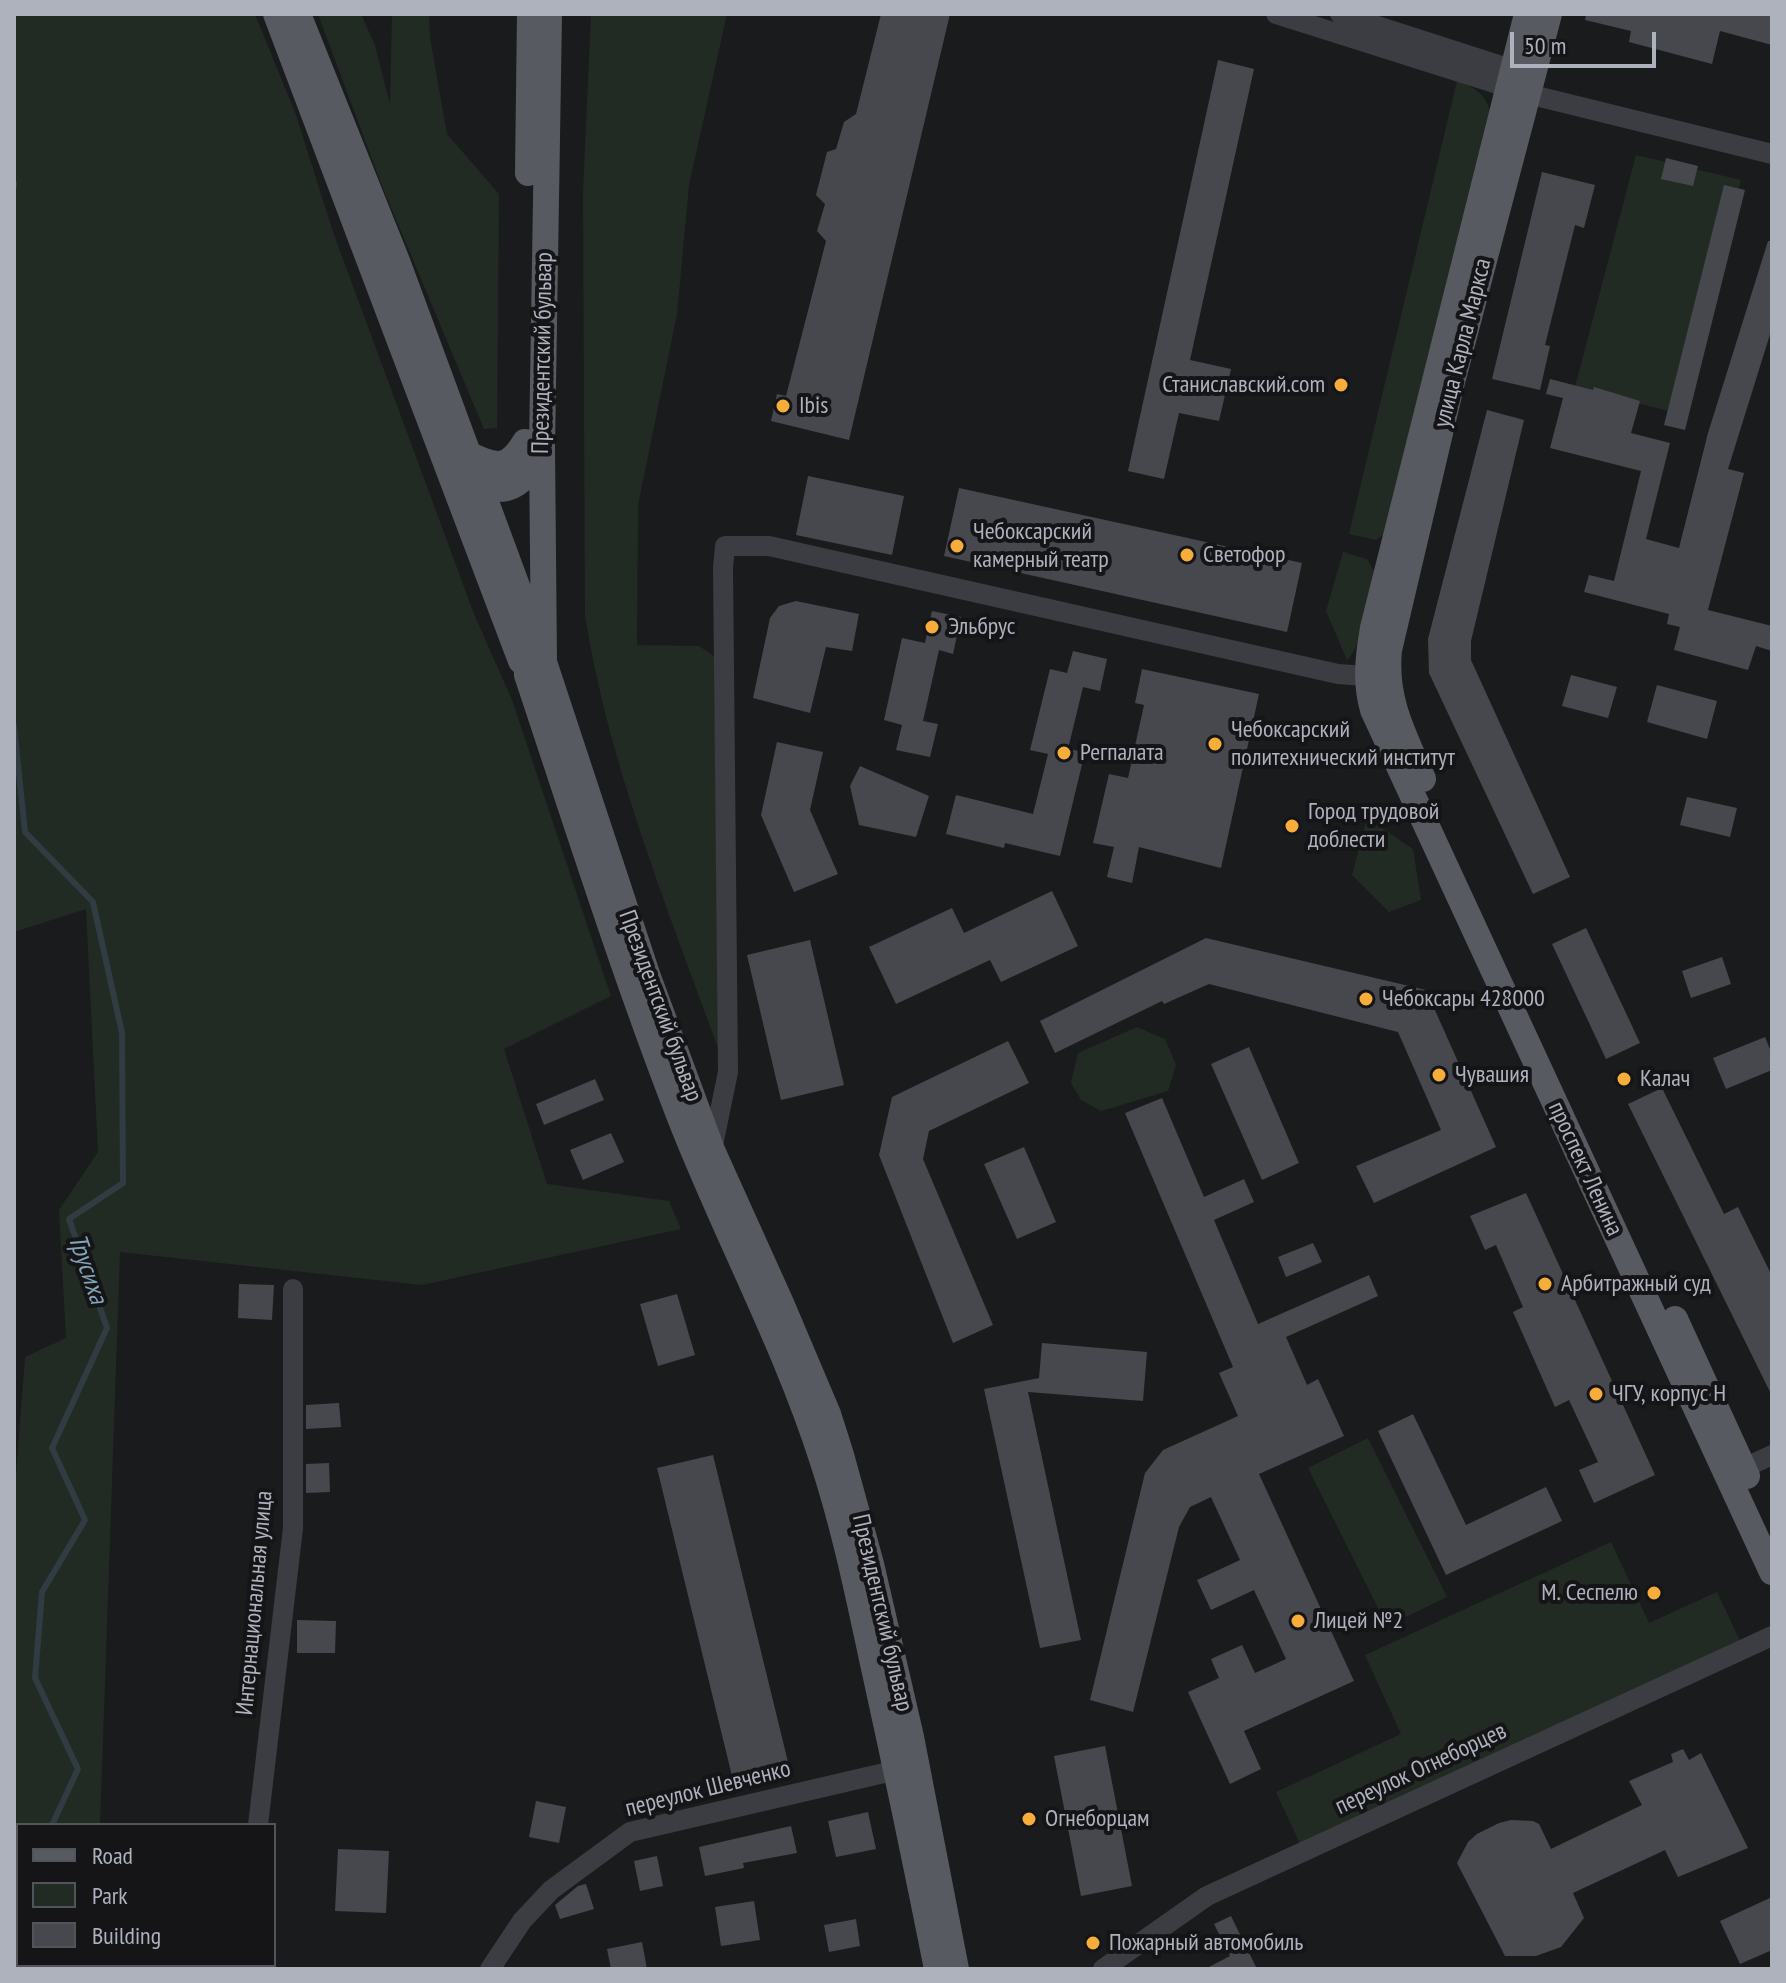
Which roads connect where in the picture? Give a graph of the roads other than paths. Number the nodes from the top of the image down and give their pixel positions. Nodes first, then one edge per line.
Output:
1 (276, 14) edge
2 (298, 14) edge
3 (530, 14) edge
4 (549, 14) edge
5 (1276, 14) edge
6 (1340, 14) edge
7 (1527, 14) edge
8 (1549, 14) edge
9 (1517, 84) junction
10 (1772, 154) edge
11 (534, 445) junction
12 (456, 458) junction
13 (525, 478) junction
14 (479, 485) junction
15 (525, 606) junction
16 (536, 669) junction
17 (1376, 675) junction
18 (712, 1150) junction
19 (293, 1289) dead end
20 (1772, 1455) edge
21 (1732, 1464) junction
22 (1772, 1530) edge
23 (1772, 1572) edge
24 (1772, 1636) edge
25 (897, 1770) junction
26 (258, 1823) edge
27 (490, 1969) edge
28 (937, 1969) edge
29 (956, 1969) edge
30 (1103, 1969) edge

1 - 12 main road
2 - 12 main road
3 - 11 main road, Президентский бульвар
4 - 11 main road, Президентский бульвар
5 - 9 street
6 - 9 street
7 - 9 main road, улица Карла Маркса
8 - 9 main road, улица Карла Маркса
9 - 10 street
9 - 17 main road, улица Карла Маркса
11 - 12 main road
11 - 13 main road
11 - 16 main road, Президентский бульвар
12 - 14 main road
12 - 16 main road
13 - 14 main road
13 - 15 main road, Президентский бульвар
14 - 15 main road
15 - 16 main road
16 - 18 main road, Президентский бульвар
16 - 25 main road, Президентский бульвар
17 - 18 street
17 - 21 main road, проспект Ленина
18 - 29 main road, Президентский бульвар
19 - 26 street, Интернациональная улица
20 - 21 street
21 - 22 main road, проспект Ленина
21 - 23 main road, проспект Ленина
24 - 30 street, переулок Огнеборцев
25 - 27 street, переулок Шевченко
25 - 28 main road, Президентский бульвар

